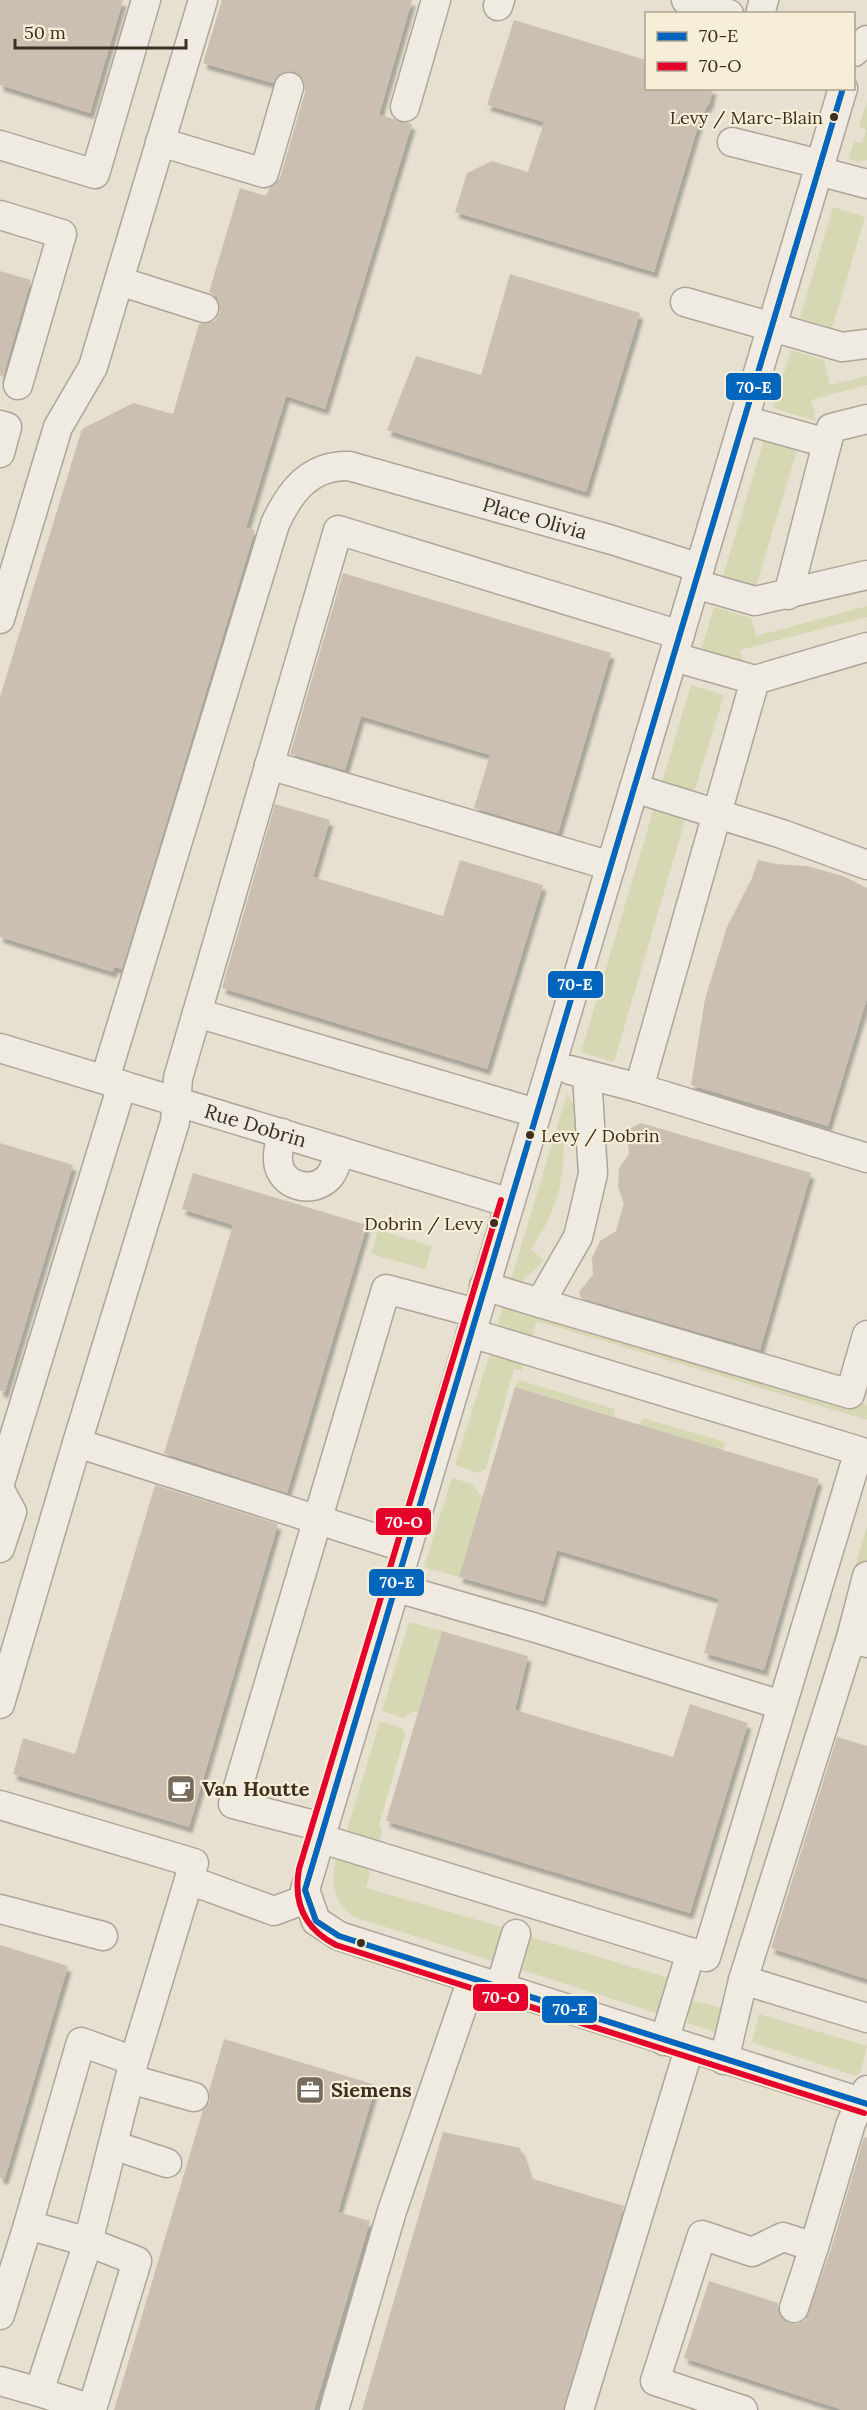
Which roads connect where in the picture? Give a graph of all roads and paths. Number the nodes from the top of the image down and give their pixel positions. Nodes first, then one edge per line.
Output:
1 (146, 0) edge
2 (203, 0) edge
3 (436, 0) edge
4 (688, 0) edge
5 (723, 12) edge
6 (867, 40) edge
7 (855, 51) edge
8 (289, 87) dead end
9 (842, 90) edge
10 (405, 107) dead end
11 (160, 142) junction
12 (732, 142) dead end
13 (0, 145) edge
14 (819, 168) junction
15 (867, 184) edge
16 (0, 215) edge
17 (119, 281) junction
18 (685, 302) dead end
19 (204, 308) dead end
20 (867, 320) edge
21 (772, 328) junction
22 (867, 344) edge
23 (18, 385) dead end
24 (867, 419) edge
25 (744, 420) junction
26 (0, 425) edge
27 (827, 443) junction
28 (0, 453) edge
29 (867, 575) edge
30 (698, 576) junction
31 (788, 595) junction
32 (0, 619) edge
33 (677, 646) junction
34 (867, 647) edge
35 (755, 680) junction
36 (269, 765) junction
37 (634, 788) junction
38 (717, 814) junction
39 (867, 865) edge
40 (610, 866) junction
41 (197, 1013) junction
42 (0, 1048) edge
43 (550, 1066) junction
44 (587, 1075) junction
45 (113, 1082) junction
46 (639, 1088) junction
47 (176, 1100) junction
48 (536, 1113) junction
49 (282, 1133) junction
50 (339, 1151) junction
51 (867, 1158) edge
52 (510, 1203) junction
53 (484, 1286) junction
54 (540, 1303) junction
55 (473, 1323) junction
56 (867, 1335) edge
57 (77, 1443) junction
58 (0, 1483) edge
59 (0, 1490) edge
60 (320, 1520) junction
61 (0, 1548) edge
62 (406, 1548) junction
63 (867, 1576) edge
64 (394, 1587) junction
65 (859, 1641) edge
66 (0, 1704) edge
67 (781, 1705) junction
68 (0, 1805) edge
69 (320, 1833) junction
70 (189, 1880) junction
71 (306, 1899) junction
72 (0, 1909) edge
73 (516, 1934) dead end
74 (103, 1936) dead end
75 (691, 1952) junction
76 (472, 1979) junction
77 (743, 1980) junction
78 (500, 1988) junction
79 (867, 2018) edge
80 (677, 2045) junction
81 (724, 2060) junction
82 (132, 2070) junction
83 (194, 2097) dead end
84 (865, 2099) edge
85 (113, 2145) junction
86 (167, 2163) dead end
87 (28, 2225) junction
88 (88, 2242) junction
89 (814, 2247) junction
90 (794, 2308) dead end
91 (0, 2315) edge
92 (0, 2381) edge
93 (39, 2392) junction
94 (334, 2410) edge
95 (579, 2410) edge
96 (743, 2410) edge

1 - 13 street
2 - 11 street
3 - 10 street
4 - 5 street
6 - 7 street
8 - 11 street
9 - 14 street
11 - 17 street
12 - 14 street
14 - 15 street
14 - 21 street
16 - 23 street
17 - 19 street
17 - 32 street
18 - 21 street
20 - 22 street
21 - 22 street
21 - 25 street
24 - 27 street
25 - 27 street
25 - 30 street
26 - 28 street
27 - 31 street
29 - 31 street, Place Olivia
30 - 31 street, Place Olivia
30 - 33 street
30 - 45 street, Place Olivia
33 - 35 street
33 - 36 street
33 - 37 street
34 - 35 street
35 - 38 street
36 - 40 street
36 - 41 street
37 - 38 street
37 - 40 street
38 - 39 street
38 - 46 street
40 - 43 street
41 - 47 street
41 - 48 street
42 - 45 street, Rue Dobrin
43 - 44 street
43 - 48 street
44 - 46 street
44 - 54 street
45 - 47 street, Rue Dobrin
45 - 58 street, Place Olivia
46 - 51 street
47 - 49 street, Rue Dobrin
47 - 57 street
48 - 52 street
49 - 50 street, Rue Dobrin
49 - 50 street
50 - 52 street, Rue Dobrin
52 - 53 street
53 - 54 street
53 - 55 street
54 - 56 street
55 - 60 street
55 - 62 street
55 - 67 street
57 - 60 street
57 - 66 street
59 - 61 street
60 - 62 street
60 - 69 street
62 - 64 street
63 - 65 street
64 - 67 street
64 - 69 street
65 - 77 street
67 - 75 street
68 - 70 street
69 - 71 street
69 - 75 street
70 - 71 street
70 - 82 street
71 - 76 street
72 - 74 street
73 - 78 street
75 - 80 street
76 - 78 street
76 - 94 street
77 - 79 street
77 - 81 street
78 - 80 street
80 - 81 street
80 - 95 street
81 - 84 street
82 - 83 street
82 - 85 street
82 - 87 street
84 - 89 street
85 - 86 street
85 - 88 street
87 - 88 street
87 - 91 street
88 - 93 street
88 - 93 street
89 - 90 street
89 - 96 street
92 - 93 street

